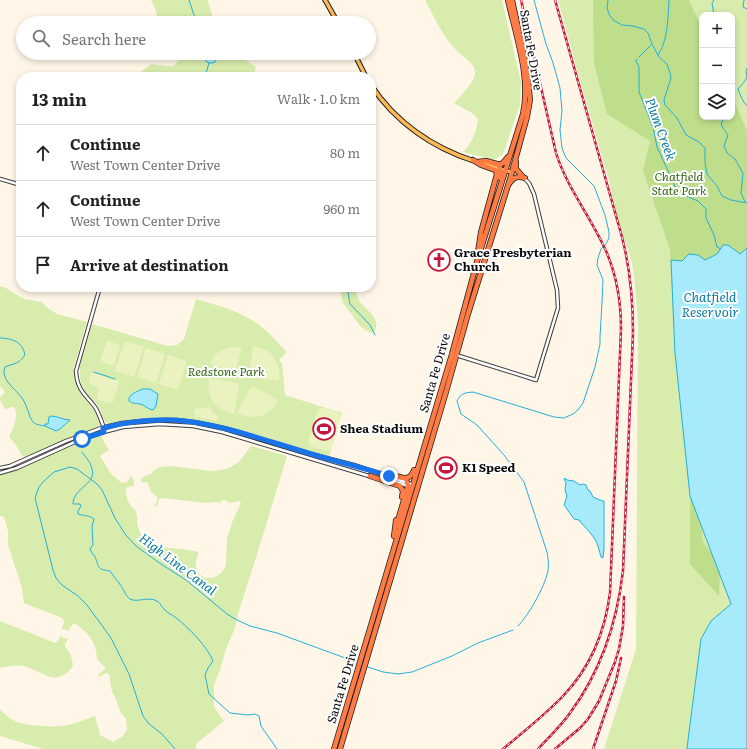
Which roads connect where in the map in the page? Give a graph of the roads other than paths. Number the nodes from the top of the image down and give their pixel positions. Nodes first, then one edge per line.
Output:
1 (325, 0) edge
2 (508, 0) edge
3 (512, 0) edge
4 (334, 16) edge
5 (358, 60) edge
6 (364, 72) edge
7 (376, 91) edge
8 (511, 152) junction
9 (517, 153) junction
10 (475, 161) junction
11 (503, 169) junction
12 (511, 172) junction
13 (524, 178) junction
14 (0, 179) edge
15 (16, 184) edge
16 (506, 189) junction
17 (484, 238) junction
18 (478, 258) junction
19 (98, 292) edge
20 (466, 320) junction
21 (455, 342) junction
22 (456, 355) junction
23 (103, 428) junction
24 (429, 429) junction
25 (104, 432) junction
26 (434, 433) junction
27 (0, 468) edge
28 (0, 473) edge
29 (370, 476) junction
30 (389, 476) junction
31 (410, 485) junction
32 (418, 488) junction
33 (399, 528) junction
34 (394, 544) junction
35 (375, 632) junction
36 (340, 728) junction
37 (342, 740) junction
38 (334, 749) edge
39 (340, 749) edge

1 - 4 main road
2 - 8 highway, Santa Fe Drive
3 - 9 highway, Santa Fe Drive
5 - 6 main road
7 - 10 main road
8 - 10 highway
8 - 11 highway, Santa Fe Drive
9 - 12 highway, Santa Fe Drive
9 - 13 highway
10 - 11 main road
10 - 18 highway
11 - 12 main road
11 - 17 highway, Santa Fe Drive
12 - 13 street
12 - 16 highway, Santa Fe Drive
13 - 16 highway
13 - 22 street
14 - 15 street
16 - 20 highway, Santa Fe Drive
17 - 18 highway, Santa Fe Drive
17 - 20 highway
18 - 21 highway, Santa Fe Drive
19 - 23 street
20 - 22 highway, Santa Fe Drive
21 - 24 highway, Santa Fe Drive
21 - 26 highway
22 - 26 highway, Santa Fe Drive
23 - 25 street
23 - 27 street
23 - 30 street
24 - 30 highway
24 - 31 highway, Santa Fe Drive
25 - 28 street
25 - 29 street
26 - 32 highway, Santa Fe Drive
29 - 31 street
29 - 34 highway
30 - 31 street
31 - 32 street
31 - 33 highway, Santa Fe Drive
32 - 35 highway, Santa Fe Drive
33 - 34 highway, Santa Fe Drive
33 - 35 highway
34 - 36 highway, Santa Fe Drive
35 - 37 highway, Santa Fe Drive
36 - 37 highway
36 - 38 highway, Santa Fe Drive
37 - 39 highway, Santa Fe Drive

